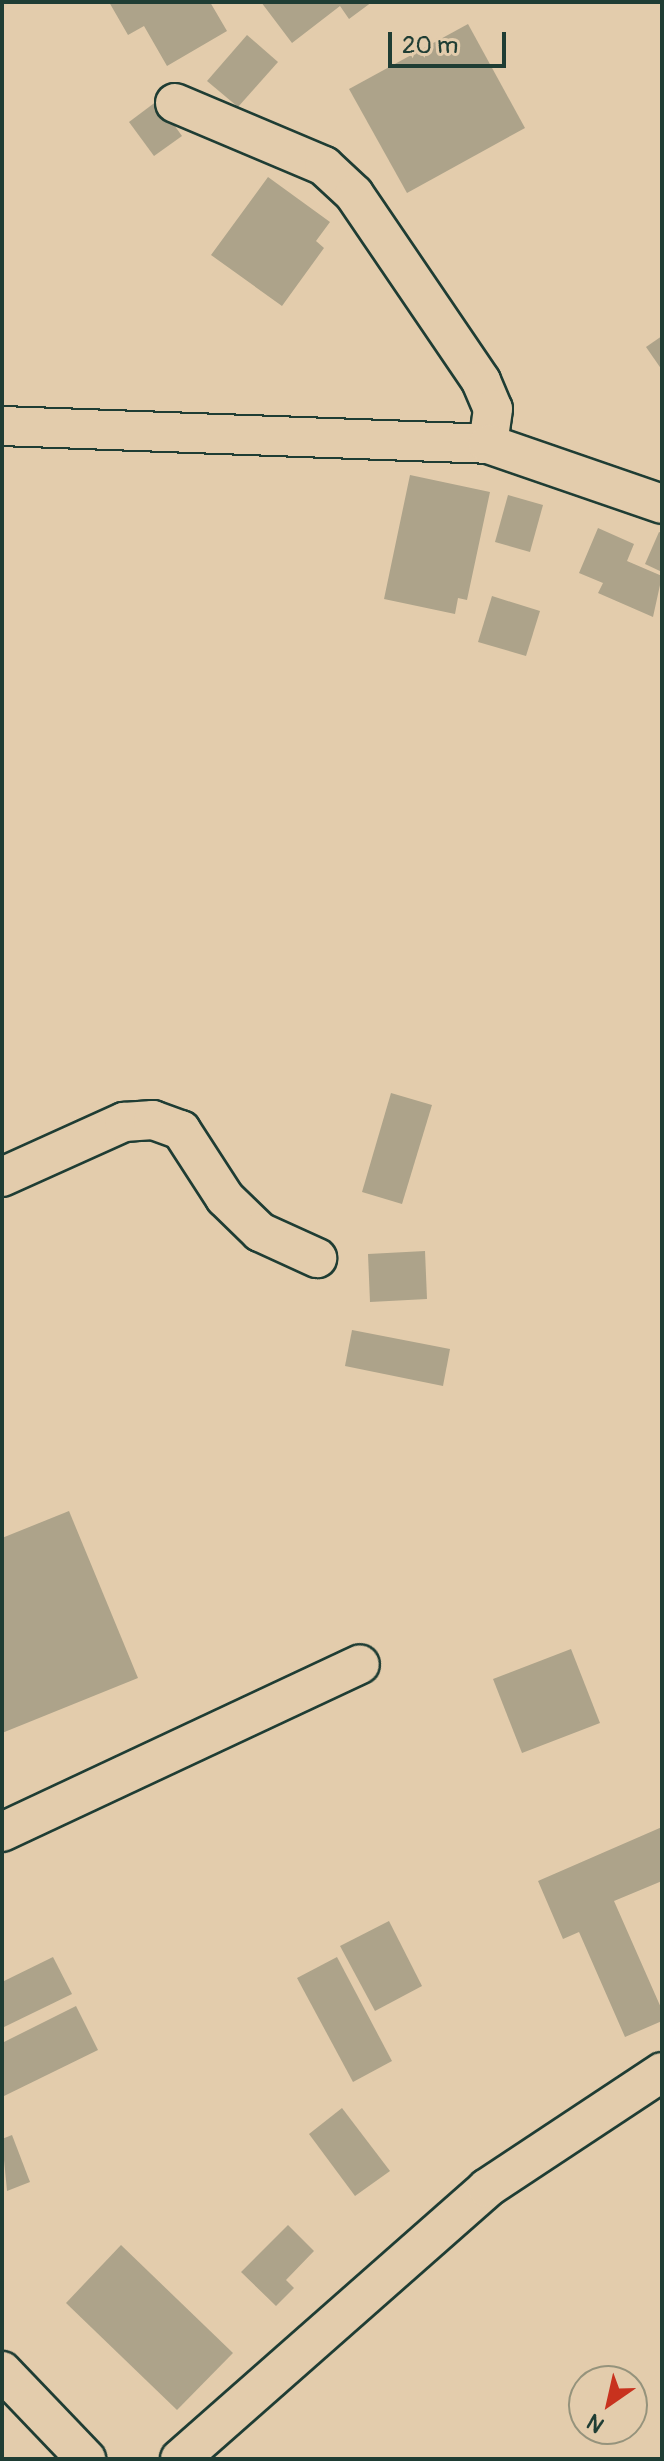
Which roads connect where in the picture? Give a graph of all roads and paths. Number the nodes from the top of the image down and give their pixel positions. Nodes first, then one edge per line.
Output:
1 (175, 103) dead end
2 (2, 426) edge
3 (488, 444) junction
4 (662, 504) edge
5 (2, 1177) edge
6 (317, 1258) dead end
7 (360, 1664) dead end
8 (2, 1832) edge
9 (662, 2072) edge
10 (2, 2371) edge
11 (86, 2459) edge
12 (180, 2459) edge

1 - 3 street
2 - 3 street
3 - 4 street
5 - 6 street
7 - 8 street
9 - 12 street
10 - 11 street

